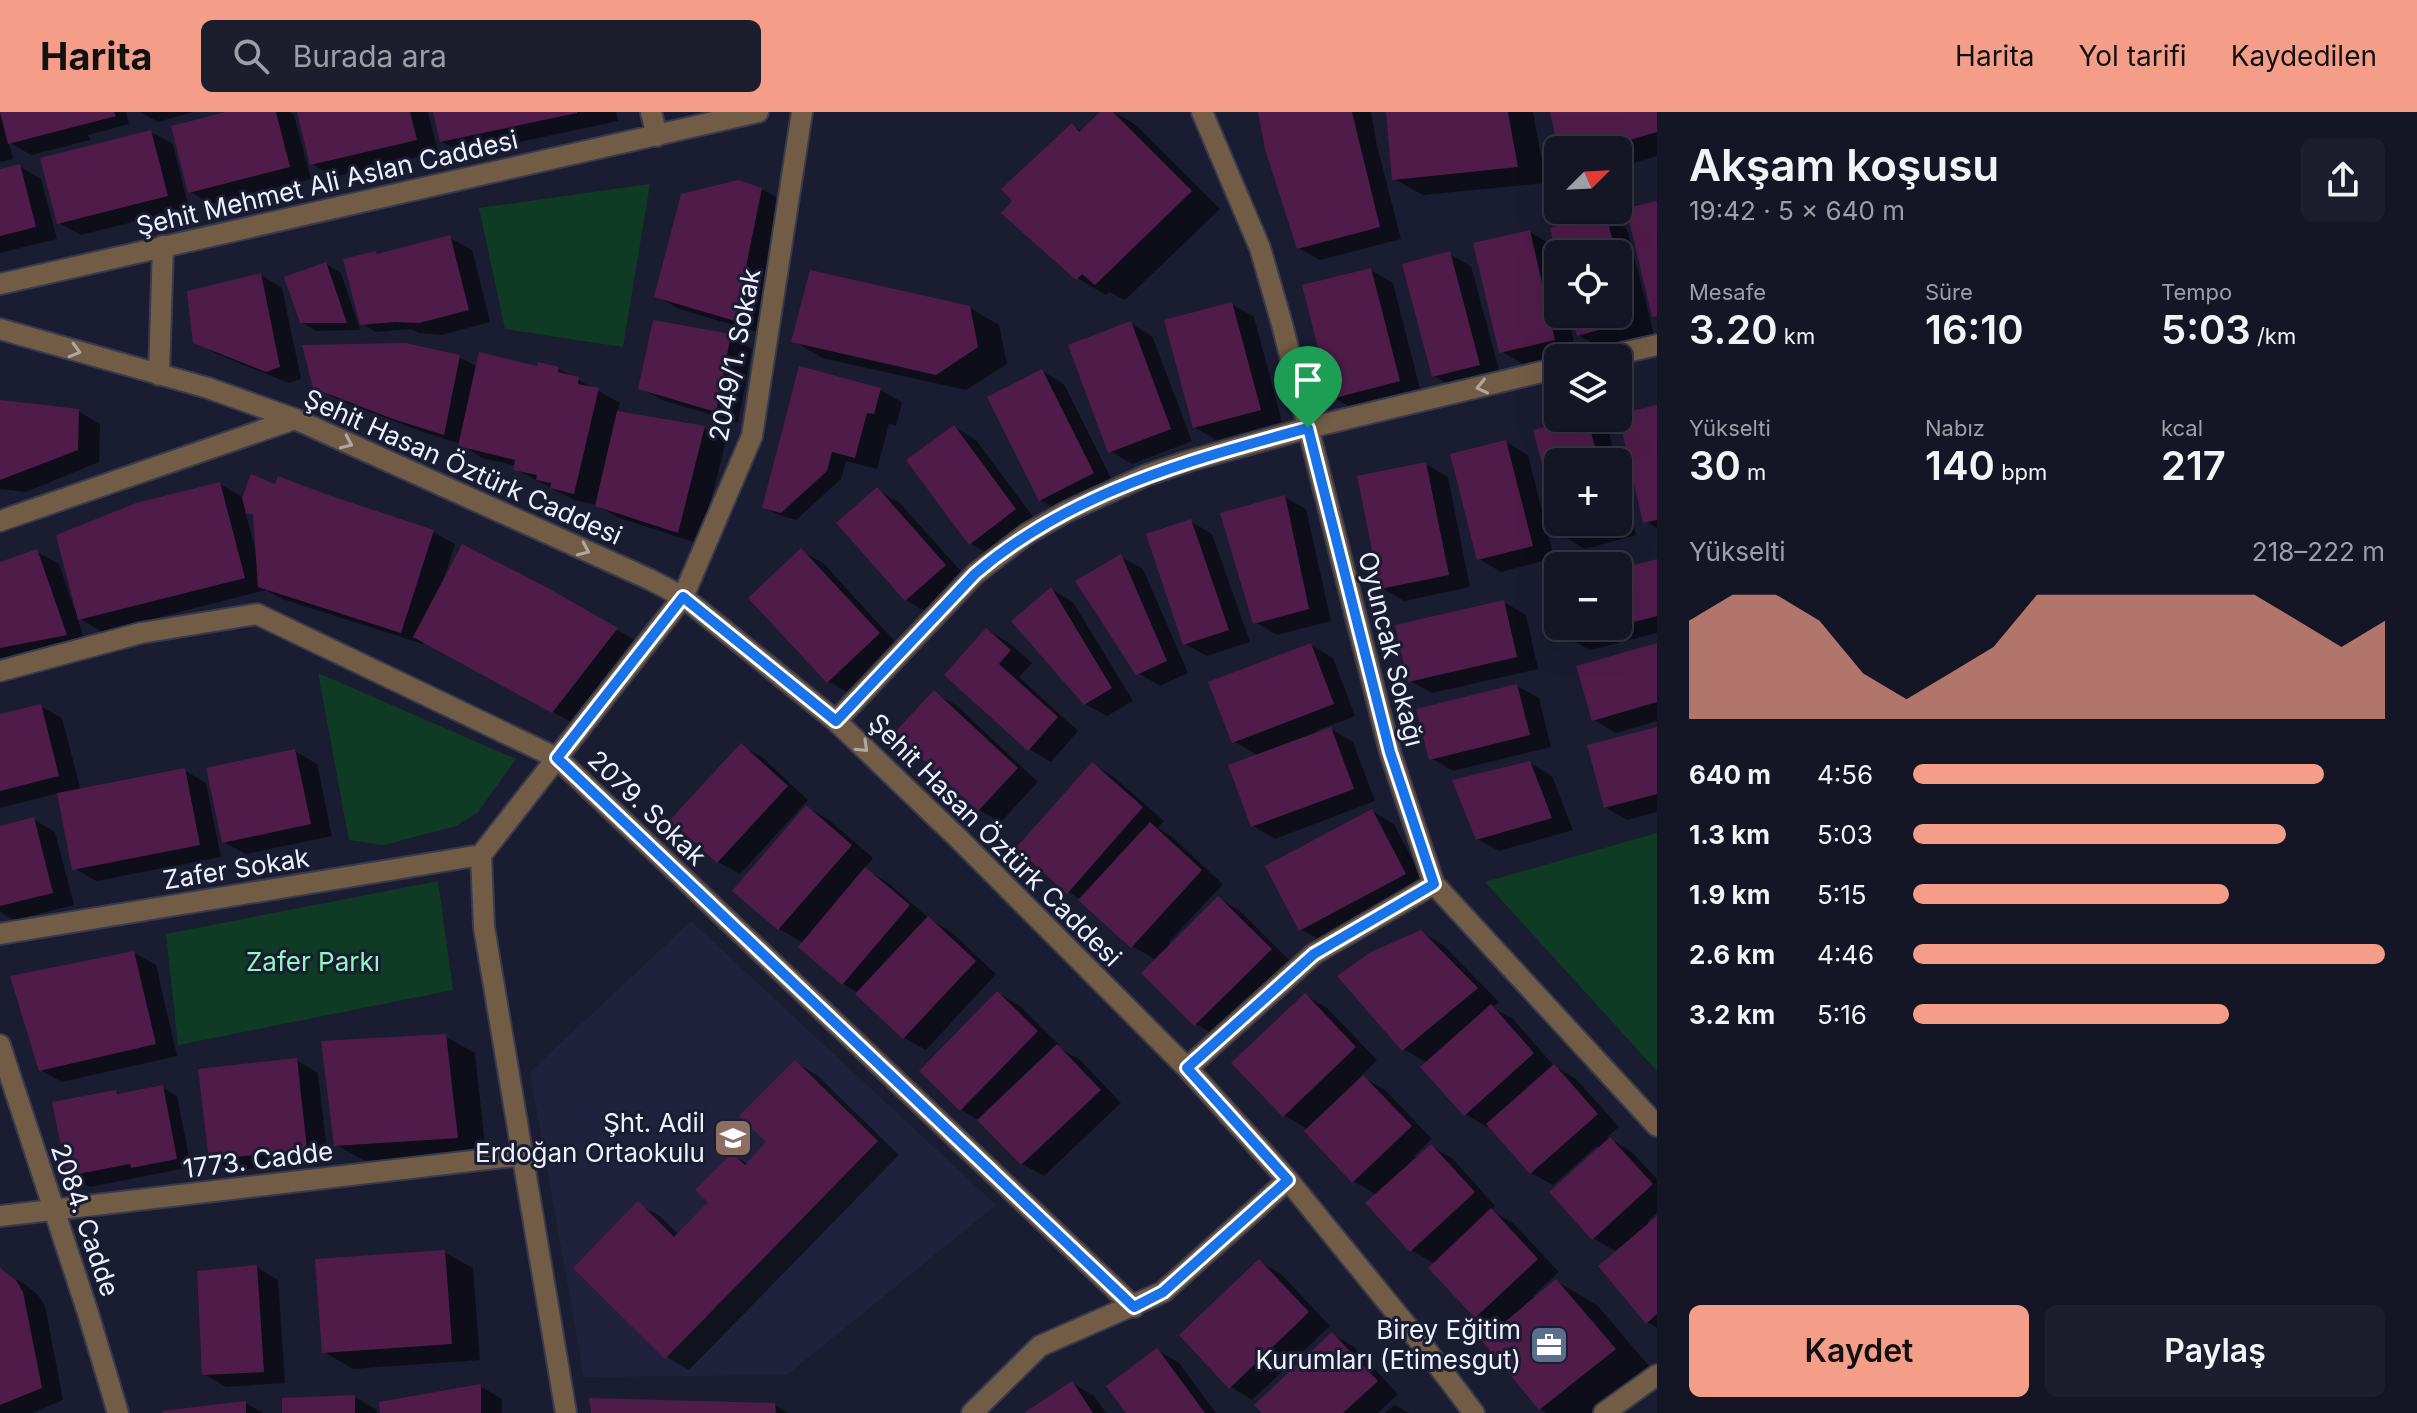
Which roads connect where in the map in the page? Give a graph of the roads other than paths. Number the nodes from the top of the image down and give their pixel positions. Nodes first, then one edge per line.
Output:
1 (651, 112) edge
2 (758, 112) edge
3 (802, 112) edge
4 (1202, 112) edge
5 (657, 136) junction
6 (163, 246) junction
7 (0, 284) edge
8 (0, 329) edge
9 (1657, 345) edge
10 (1632, 351) edge
11 (1544, 371) edge
12 (159, 375) junction
13 (295, 419) junction
14 (1308, 428) junction
15 (0, 521) edge
16 (683, 597) junction
17 (0, 671) edge
18 (836, 721) junction
19 (557, 758) junction
20 (481, 855) junction
21 (1434, 884) junction
22 (0, 934) edge
23 (0, 1045) edge
24 (1187, 1068) junction
25 (1657, 1126) edge
26 (523, 1155) junction
27 (1288, 1180) junction
28 (53, 1210) junction
29 (0, 1216) edge
30 (1134, 1307) junction
31 (1657, 1375) edge
32 (118, 1413) edge
33 (566, 1413) edge
34 (972, 1413) edge
35 (1474, 1413) edge
36 (1604, 1413) edge

1 - 5 street
2 - 5 street, Şehit Mehmet Ali Aslan Caddesi
3 - 16 street, 2049/1. Sokak
4 - 14 street, Oyuncak Sokağı
5 - 6 street, Şehit Mehmet Ali Aslan Caddesi
6 - 7 street, Şehit Mehmet Ali Aslan Caddesi
6 - 12 street
8 -> 12 street, Şehit Hasan Öztürk Caddesi
9 - 10 street
11 -> 14 street
12 - 13 street, Şehit Hasan Öztürk Caddesi
13 - 15 street
13 -> 16 street, Şehit Hasan Öztürk Caddesi
14 - 18 street
14 - 21 street, Oyuncak Sokağı
16 - 18 street, Şehit Hasan Öztürk Caddesi
16 - 19 street, 2049/1. Sokak
17 - 19 street, 2079. Sokak
18 -> 24 street, Şehit Hasan Öztürk Caddesi
19 - 20 street, 2049/1. Sokak
19 - 30 street, 2079. Sokak
20 - 22 street, Zafer Sokak
20 - 26 street
21 - 24 street
21 - 25 street, Oyuncak Sokağı
23 - 28 street, 2084. Cadde
24 - 27 street, Şehit Hasan Öztürk Caddesi
26 - 28 street, 1773. Cadde
26 - 33 street
27 - 30 street
27 - 35 street, Şehit Hasan Öztürk Caddesi
28 - 29 street, 1773. Cadde
28 - 32 street, 2084. Cadde
30 - 34 street
31 - 36 street

